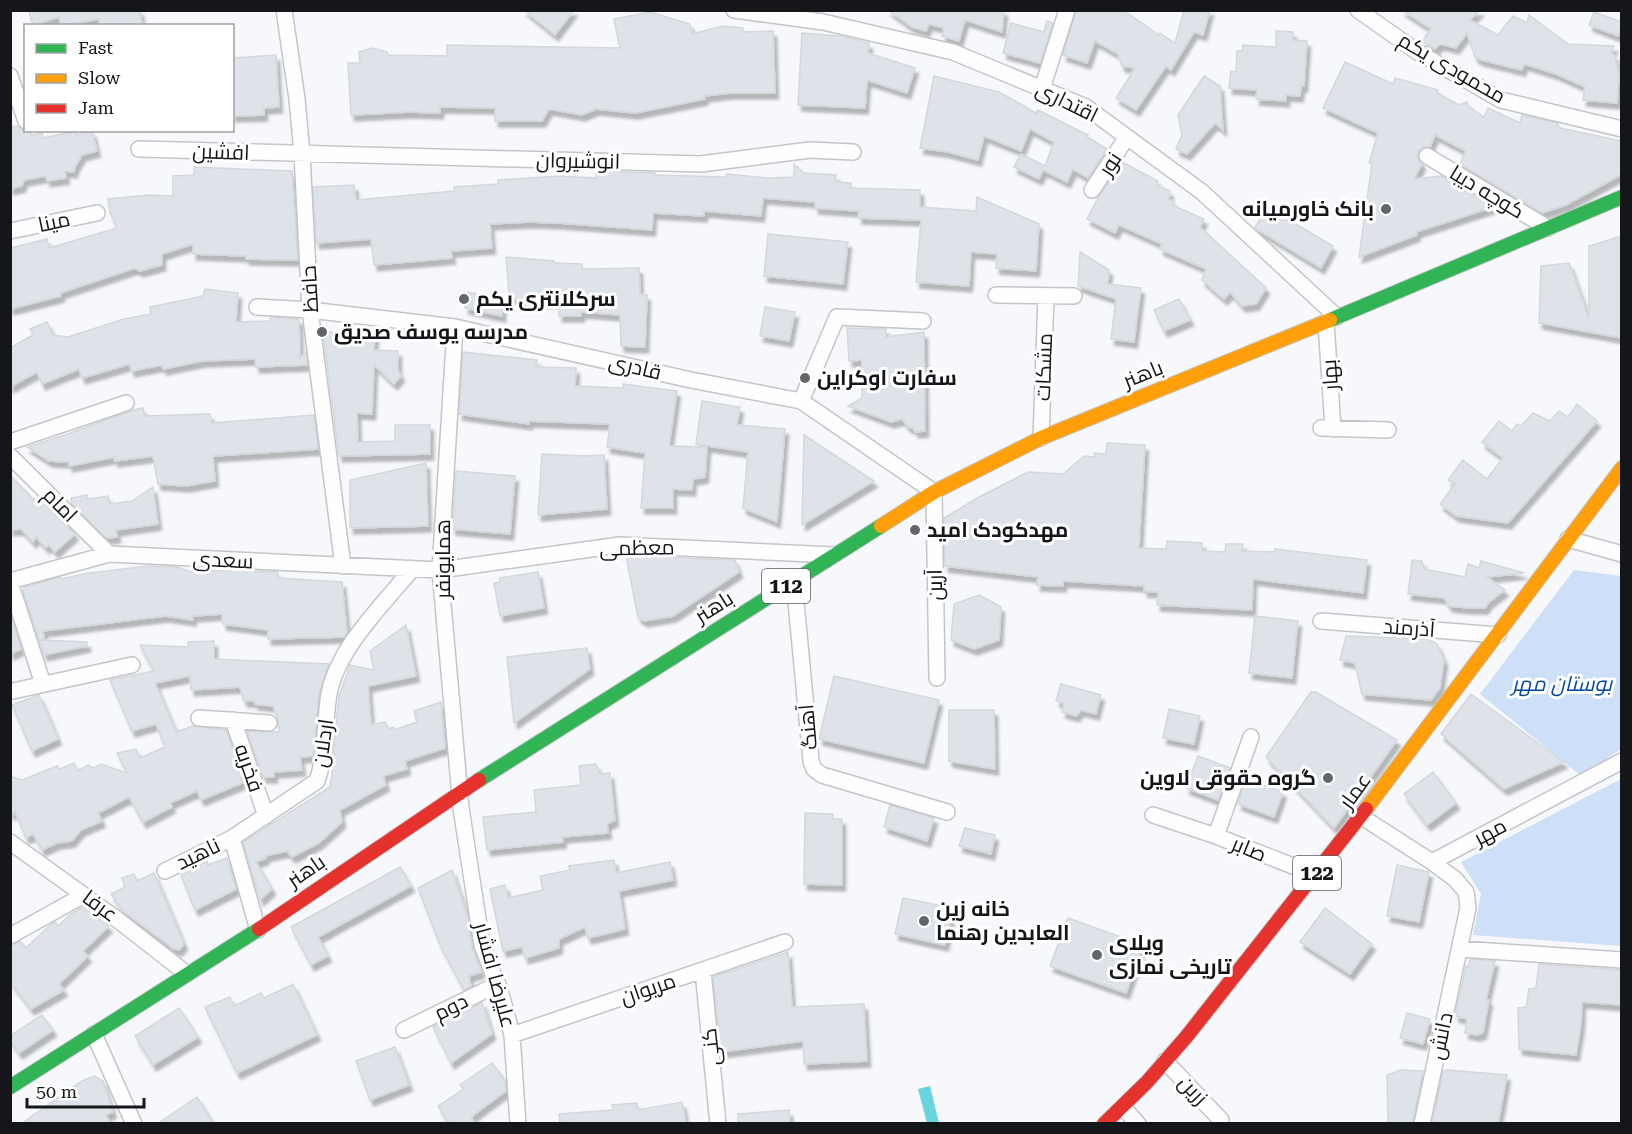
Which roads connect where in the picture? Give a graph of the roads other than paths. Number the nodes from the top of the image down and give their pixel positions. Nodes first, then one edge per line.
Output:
1 (284, 10) edge
2 (734, 10) edge
3 (1067, 10) edge
4 (1358, 10) edge
5 (10, 76) edge
6 (1042, 89) junction
7 (24, 115) edge
8 (1622, 129) edge
9 (1127, 137) junction
10 (139, 149) dead end
11 (854, 152) dead end
12 (302, 154) junction
13 (1427, 156) dead end
14 (1092, 190) dead end
15 (1622, 197) edge
16 (97, 213) dead end
17 (1548, 228) junction
18 (10, 231) edge
19 (996, 296) dead end
20 (1046, 296) junction
21 (1074, 296) dead end
22 (257, 306) dead end
23 (310, 310) junction
24 (1331, 319) junction
25 (923, 321) dead end
26 (455, 327) junction
27 (801, 401) junction
28 (126, 403) dead end
29 (1388, 430) dead end
30 (1041, 438) junction
31 (10, 442) edge
32 (10, 456) edge
33 (1622, 468) edge
34 (934, 492) junction
35 (1568, 539) junction
36 (109, 554) junction
37 (1622, 554) edge
38 (836, 555) junction
39 (344, 566) junction
40 (412, 569) junction
41 (440, 570) junction
42 (10, 581) edge
43 (794, 581) junction
44 (1321, 621) dead end
45 (1498, 635) junction
46 (132, 665) dead end
47 (937, 678) dead end
48 (43, 684) junction
49 (13, 691) dead end
50 (199, 718) dead end
51 (233, 720) junction
52 (269, 723) dead end
53 (1251, 737) dead end
54 (1622, 761) edge
55 (459, 792) junction
56 (947, 812) dead end
57 (1153, 814) dead end
58 (266, 816) junction
59 (1362, 817) junction
60 (1216, 836) junction
61 (232, 838) junction
62 (10, 842) edge
63 (1432, 862) junction
64 (165, 871) dead end
65 (1316, 875) junction
66 (84, 895) junction
67 (258, 930) junction
68 (10, 936) edge
69 (785, 942) dead end
70 (1460, 949) junction
71 (1622, 960) edge
72 (703, 971) junction
73 (187, 974) junction
74 (498, 984) junction
75 (404, 1030) dead end
76 (94, 1034) junction
77 (512, 1035) junction
78 (1165, 1061) junction
79 (10, 1087) edge
80 (1123, 1107) junction
81 (1221, 1120) dead end
82 (134, 1124) edge
83 (518, 1124) edge
84 (718, 1124) edge
85 (1104, 1124) edge
86 (1138, 1124) edge
87 (1422, 1124) edge

1 - 12 street, حافظ
2 - 6 street, اقتداری
3 - 6 street
4 - 8 street, محمودی یکم
5 - 7 street
6 - 9 street, اقتداری
9 - 14 street, نور
9 - 24 street, اقتداری
10 - 12 street, افشین
11 - 12 street, انوشیروان
12 - 23 street, حافظ
13 - 17 street, کوچه دیبا
15 - 17 main road, باهنر / 112
16 - 18 street, مینا
17 - 24 main road, باهنر / 112
19 - 20 street
20 - 21 street
20 - 30 street, مشکات
22 - 23 street, قادری
23 - 26 street, قادری
23 - 39 street, حافظ
24 - 29 street, بهار
24 - 30 main road, باهنر / 112
25 - 27 street
26 - 27 street, قادری
26 - 41 street, همایونفر
27 - 34 street, قادری
28 - 31 street
30 - 34 main road, باهنر / 112
32 - 36 street, امام
33 - 35 main road, عمار / 122
34 - 38 main road, باهنر / 112
34 - 47 street, آرین
35 - 37 street
35 - 45 main road, عمار / 122
36 - 39 street, سعدی
36 - 42 street, سعدی
38 - 41 street, معظمی
38 - 43 main road, باهنر / 112
39 - 40 street, سعدی
40 - 41 street, سعدی
40 - 58 street, اردلان
41 - 55 street, همایونفر
42 - 48 street
43 - 55 main road, باهنر / 112
43 - 56 street, آهنگ
44 - 45 street, آذرمند
45 - 59 main road, عمار / 122
46 - 48 street
48 - 49 street
50 - 51 street, فخریه
51 - 52 street, فخریه
51 - 58 street, فخریه
53 - 60 street, صابر
54 - 63 street, مهر
55 - 67 main road, باهنر / 112
55 - 74 street, علیرضا افشار
57 - 60 street, صابر
58 - 61 street, اردلان
59 - 63 street
59 - 65 main road, عمار / 122
60 - 65 street, صابر
61 - 64 street, ناهید
61 - 67 street
62 - 66 street, عرفا
63 - 70 street, دانش
65 - 78 main road, عمار / 122
66 - 68 street
66 - 73 street, عرفا
67 - 73 main road, باهنر / 112
69 - 72 street, مریوان
70 - 71 street
70 - 87 street, دانش
72 - 77 street, مریوان
72 - 84 street, کنی
73 - 76 main road, باهنر / 112
74 - 75 street, دوم
74 - 77 street, علیرضا افشار
76 - 79 main road, باهنر / 112
76 - 82 street
77 - 83 street, علیرضا افشار
78 - 80 main road, عمار / 122
78 - 81 street, زرین
80 - 85 main road, عمار / 122
80 - 86 street

